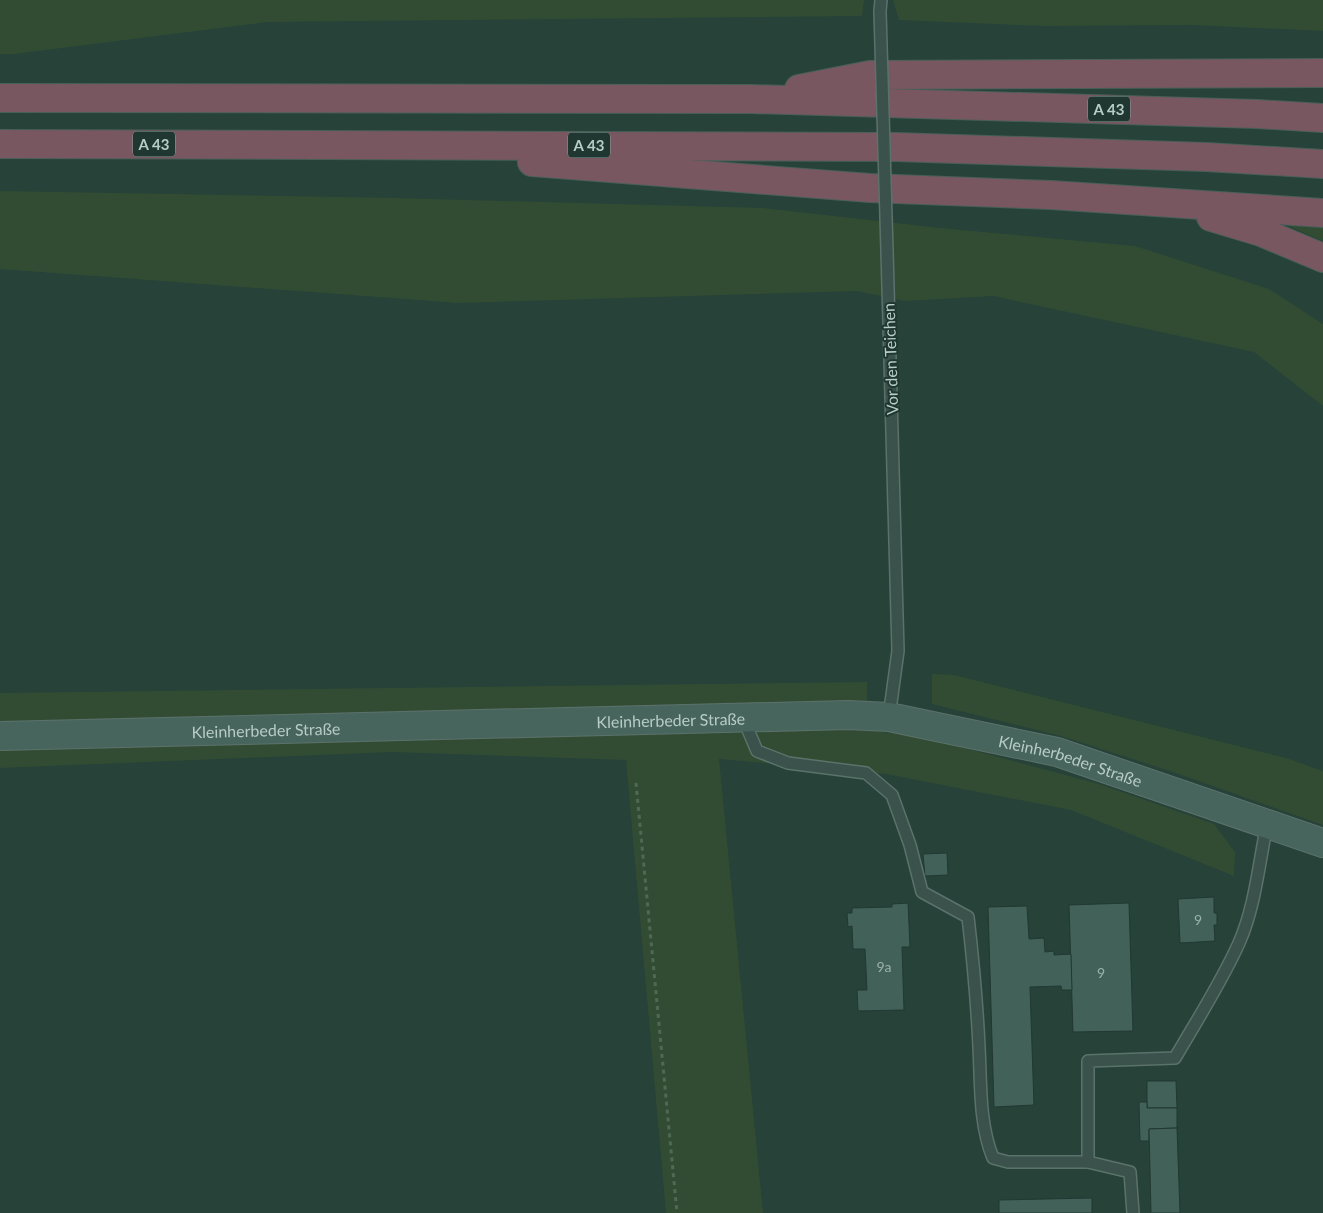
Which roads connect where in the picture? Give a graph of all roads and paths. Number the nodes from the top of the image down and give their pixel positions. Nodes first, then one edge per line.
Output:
1 (880, 5) edge
2 (1323, 73) edge
3 (0, 98) edge
4 (751, 98) junction
5 (1323, 118) edge
6 (0, 144) edge
7 (308, 144) junction
8 (1323, 164) edge
9 (1164, 203) junction
10 (1323, 214) edge
11 (1323, 258) edge
12 (889, 717) junction
13 (743, 718) junction
14 (0, 736) edge
15 (636, 783) dead end
16 (1267, 824) junction
17 (1323, 843) edge
18 (1088, 1162) junction
19 (677, 1213) edge
20 (1133, 1213) edge

1 - 12 lane, Vor den Teichen, bridge
2 - 4 highway
3 - 4 highway, A 43
4 - 5 highway, A 43
6 - 7 highway, A 43
7 - 8 highway, A 43
7 - 9 highway
9 - 10 highway
9 - 11 highway
12 - 13 street, Kleinherbeder Straße
12 - 16 street, Kleinherbeder Straße
13 - 14 street, Kleinherbeder Straße
13 - 18 lane
15 - 19 path
16 - 17 street, Kleinherbeder Straße
16 - 18 lane
18 - 20 lane

